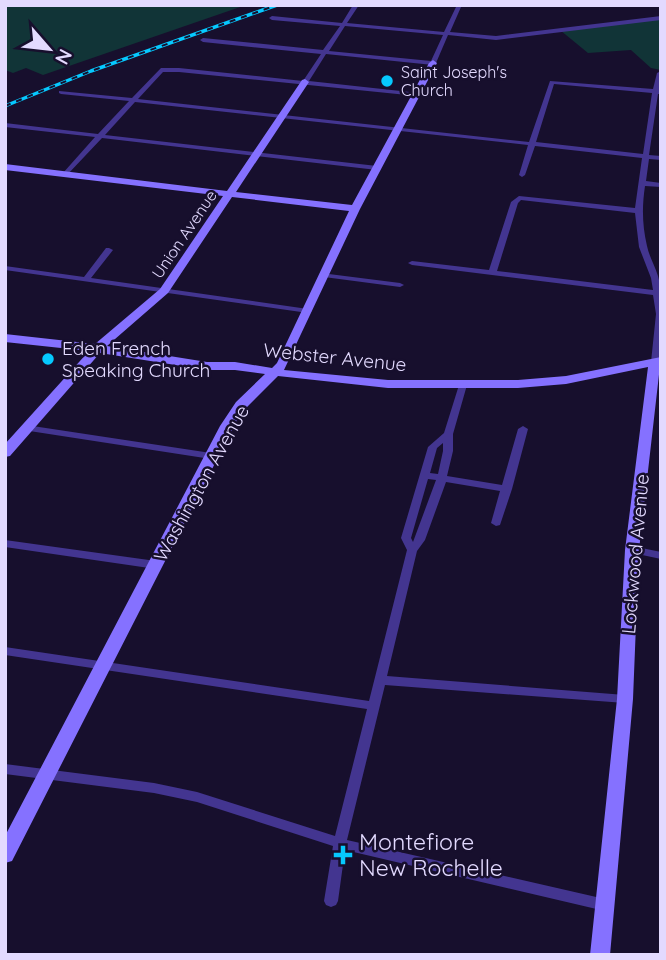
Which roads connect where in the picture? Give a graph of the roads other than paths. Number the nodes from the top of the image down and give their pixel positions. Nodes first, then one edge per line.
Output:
1 (356, 5) edge
2 (439, 5) edge
3 (496, 5) edge
4 (459, 6) edge
5 (272, 18) dead end
6 (661, 18) edge
7 (342, 25) junction
8 (448, 34) junction
9 (204, 40) dead end
10 (324, 52) junction
11 (433, 63) junction
12 (660, 73) edge
13 (305, 82) junction
14 (61, 92) dead end
15 (658, 92) edge
16 (417, 94) junction
17 (132, 100) junction
18 (283, 116) junction
19 (5, 125) edge
20 (400, 129) junction
21 (98, 136) junction
22 (533, 144) junction
23 (257, 153) junction
24 (647, 156) junction
25 (661, 158) edge
26 (5, 167) edge
27 (377, 168) junction
28 (65, 174) junction
29 (522, 175) dead end
30 (641, 183) junction
31 (661, 185) edge
32 (229, 194) junction
33 (355, 209) junction
34 (638, 211) junction
35 (109, 250) dead end
36 (412, 263) dead end
37 (5, 268) edge
38 (492, 273) junction
39 (324, 275) junction
40 (86, 279) junction
41 (400, 285) dead end
42 (164, 291) junction
43 (657, 293) junction
44 (308, 311) junction
45 (5, 338) edge
46 (96, 350) junction
47 (658, 361) edge
48 (275, 372) junction
49 (463, 385) junction
50 (26, 428) junction
51 (523, 429) dead end
52 (447, 434) junction
53 (8, 446) edge
54 (211, 456) junction
55 (424, 475) junction
56 (442, 478) junction
57 (507, 489) junction
58 (496, 523) dead end
59 (5, 543) edge
60 (412, 550) junction
61 (632, 550) junction
62 (661, 556) edge
63 (156, 565) junction
64 (5, 651) edge
65 (101, 667) junction
66 (381, 680) junction
67 (625, 699) junction
68 (374, 706) junction
69 (5, 769) edge
70 (47, 775) junction
71 (340, 843) junction
72 (5, 855) edge
73 (331, 901) dead end
74 (605, 905) junction
75 (600, 955) edge

1 - 7 street, Union Avenue
2 - 4 street
3 - 4 street
4 - 8 street, Washington Avenue
5 - 7 street
6 - 8 street
7 - 8 street
7 - 10 street, Union Avenue
8 - 11 street, Washington Avenue
9 - 10 street
10 - 11 street
10 - 13 street, Union Avenue
11 - 16 street, Washington Avenue
12 - 15 street, Lockwood Avenue
13 - 16 street
13 - 17 street
13 - 18 street, Union Avenue
14 - 17 street
15 - 22 street
15 - 24 street, Lockwood Avenue
16 - 20 street, Washington Avenue
17 - 18 street
17 - 21 street
18 - 20 street
18 - 23 street, Union Avenue
19 - 21 street
20 - 22 street
20 - 27 street, Washington Avenue
21 - 23 street
21 - 28 street
22 - 24 street
22 - 29 street
23 - 27 street
23 - 32 street, Union Avenue
24 - 25 street
24 - 30 street, Lockwood Avenue
26 - 28 street
27 - 33 street, Washington Avenue
28 - 32 street
30 - 31 street
30 - 34 street, Lockwood Avenue
32 - 33 street
32 - 42 street, Union Avenue
33 - 39 street, Washington Avenue
34 - 38 street
34 - 43 street, Lockwood Avenue
35 - 40 street
36 - 38 street
37 - 40 street
38 - 43 street
39 - 41 street
39 - 44 street, Washington Avenue
40 - 42 street
42 - 44 street
42 - 46 street, Union Avenue
43 - 47 street, Lockwood Avenue
44 - 48 street, Washington Avenue
45 - 46 street, Webster Avenue
46 - 48 street, Webster Avenue
46 - 50 street, Union Avenue
47 - 49 street, Webster Avenue
47 - 61 street, Lockwood Avenue
48 - 49 street, Webster Avenue
48 - 54 street, Washington Avenue
49 - 52 street
50 - 53 street, Union Avenue
50 - 54 street
51 - 57 street
52 - 55 street
52 - 56 street
54 - 63 street, Washington Avenue
55 - 56 street
55 - 60 street
56 - 57 street
56 - 60 street
57 - 58 street
59 - 63 street
60 - 66 street
61 - 62 street
61 - 67 street, Lockwood Avenue
63 - 65 street, Washington Avenue
64 - 65 street
65 - 68 street
65 - 70 street, Washington Avenue
66 - 67 street
66 - 68 street
67 - 74 street, Lockwood Avenue
68 - 71 street
69 - 70 street
70 - 71 street
70 - 72 street, Washington Avenue
71 - 73 street
71 - 74 street
74 - 75 street, Lockwood Avenue

